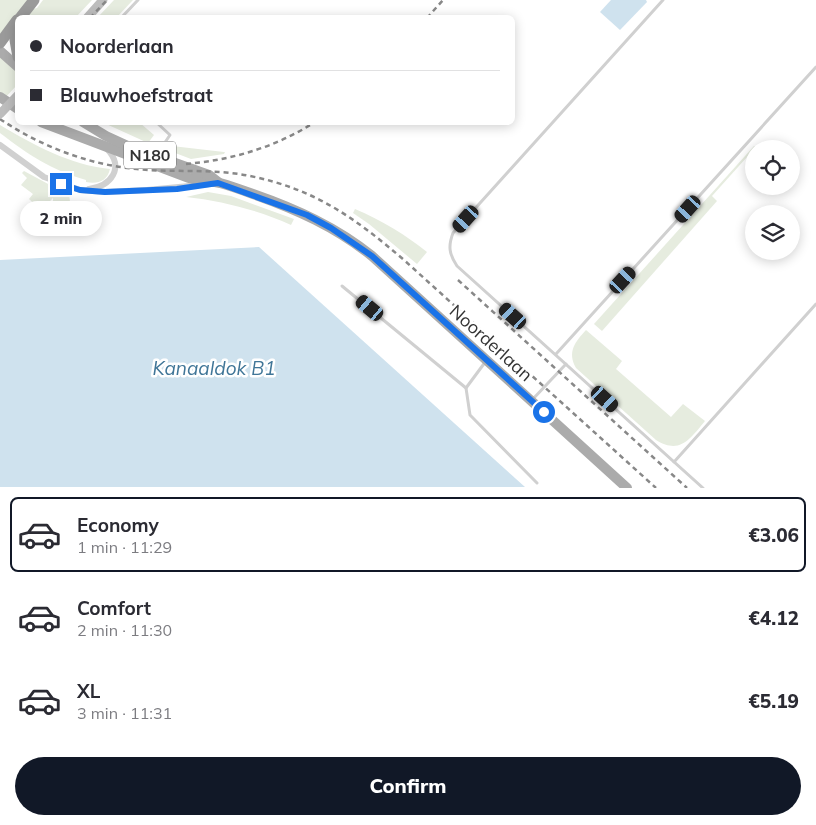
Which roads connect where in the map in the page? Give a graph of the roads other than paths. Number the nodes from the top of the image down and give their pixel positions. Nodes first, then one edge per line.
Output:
1 (34, 0) edge
2 (103, 0) edge
3 (138, 0) edge
4 (663, 0) edge
5 (22, 15) edge
6 (90, 15) edge
7 (124, 15) edge
8 (15, 24) edge
9 (0, 43) edge
10 (0, 51) edge
11 (15, 64) edge
12 (816, 67) edge
13 (0, 97) edge
14 (15, 98) edge
15 (15, 108) edge
16 (0, 114) edge
17 (49, 125) edge
18 (89, 125) edge
19 (159, 125) edge
20 (0, 145) edge
21 (102, 145) junction
22 (154, 156) junction
23 (218, 183) junction
24 (80, 190) junction
25 (342, 286) dead end
26 (816, 304) edge
27 (556, 354) junction
28 (486, 361) junction
29 (566, 364) junction
30 (466, 388) junction
31 (531, 401) junction
32 (674, 462) junction
33 (536, 484) dead end
34 (627, 488) edge
35 (703, 488) edge

1 - 5 highway
2 - 6 street
3 - 7 lane
4 - 27 lane
8 - 9 highway
10 - 11 main road
12 - 27 lane
13 - 15 main road
14 - 16 street, bridge
17 - 21 main road, N180
18 - 22 main road, N180
19 - 22 lane
20 - 24 street
21 - 23 main road, N180
21 - 24 street
22 - 23 main road, N180
23 - 24 street
23 - 28 main road, Noorderlaan / N180
25 - 30 lane
26 - 32 lane
27 - 29 lane
28 - 30 lane
28 - 31 main road, Noorderlaan / N180
29 - 31 lane
29 - 32 lane
30 - 33 lane
31 - 34 main road, Noorderlaan / N180
32 - 35 lane

